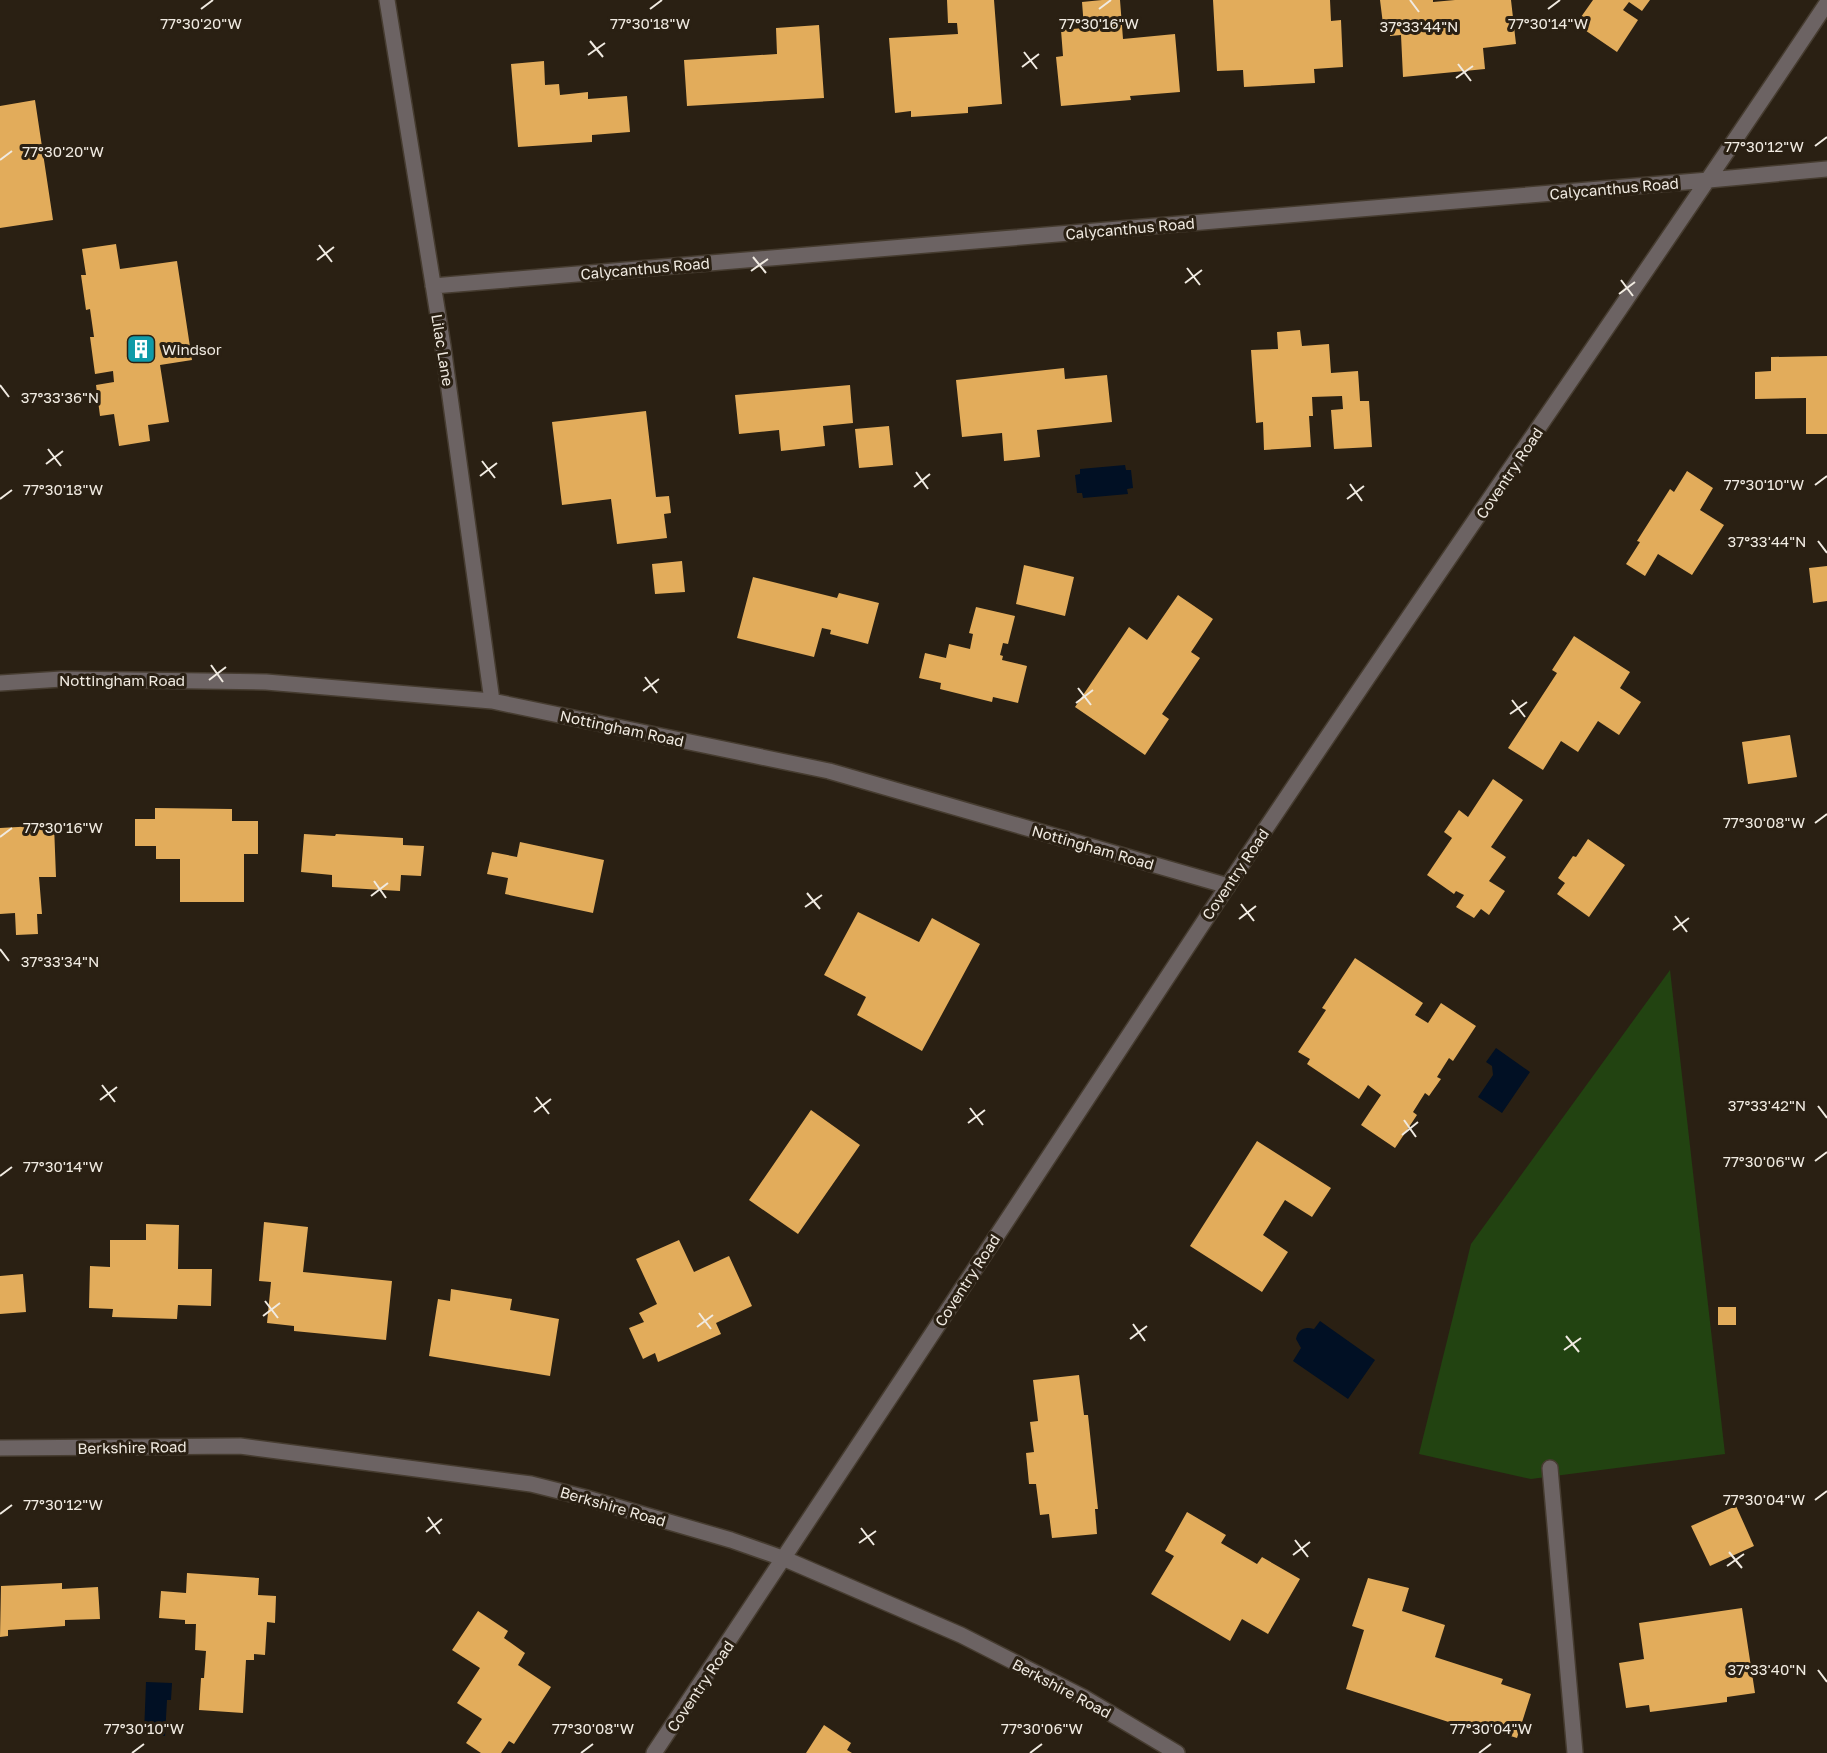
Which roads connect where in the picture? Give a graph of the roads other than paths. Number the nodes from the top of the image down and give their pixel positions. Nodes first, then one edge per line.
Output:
1 (387, 0) edge
2 (1827, 3) edge
3 (1827, 169) edge
4 (1709, 180) junction
5 (433, 286) junction
6 (0, 683) edge
7 (492, 701) junction
8 (1228, 886) junction
9 (0, 1448) edge
10 (1550, 1467) dead end
11 (784, 1560) junction
12 (654, 1753) edge
13 (1177, 1753) edge
14 (1575, 1753) edge

1 - 5 street, Lilac Lane
2 - 4 street, Coventry Road
3 - 4 street, Calycanthus Road
4 - 5 street, Calycanthus Road
4 - 8 street, Coventry Road
5 - 7 street, Lilac Lane
6 - 7 street, Nottingham Road
7 - 8 street, Nottingham Road
8 - 11 street, Coventry Road
9 - 11 street, Berkshire Road
10 - 14 street
11 - 12 street, Coventry Road
11 - 13 street, Berkshire Road

